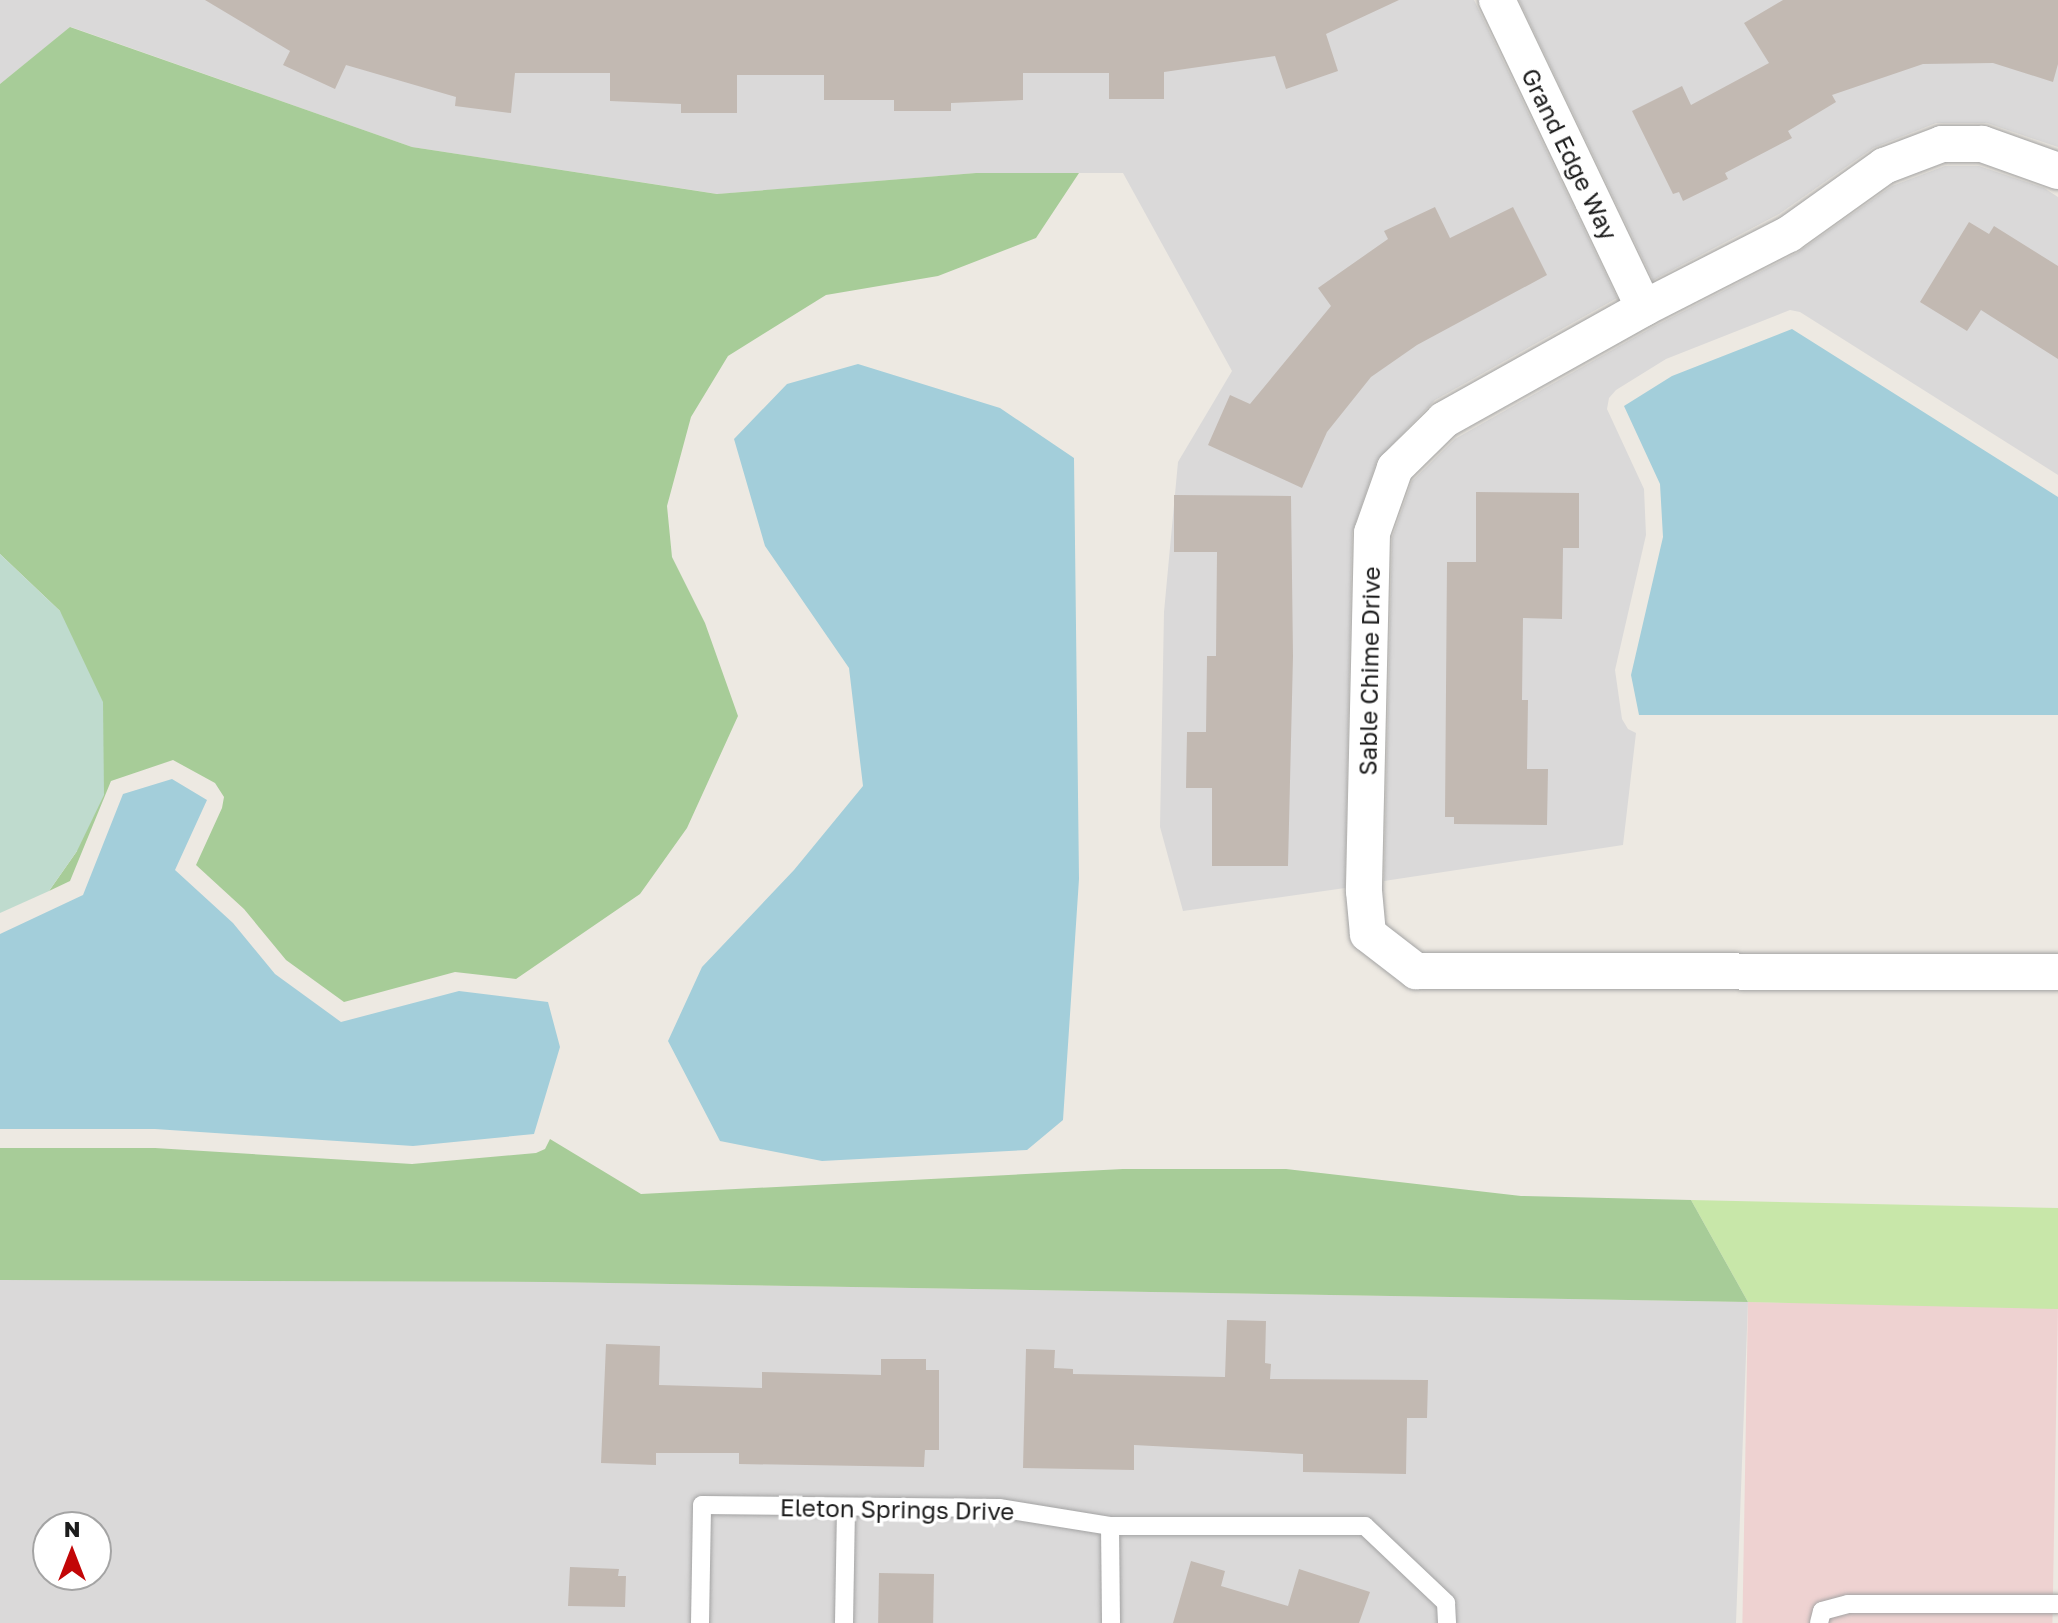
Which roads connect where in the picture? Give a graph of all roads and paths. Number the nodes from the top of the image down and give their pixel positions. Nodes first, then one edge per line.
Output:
1 (1497, 0) edge
2 (2058, 171) edge
3 (1644, 308) junction
4 (2058, 972) edge
5 (846, 1507) junction
6 (1110, 1526) junction
7 (2058, 1604) edge
8 (700, 1623) edge
9 (844, 1623) edge
10 (1111, 1623) edge
11 (1447, 1623) edge
12 (1819, 1623) edge

1 - 3 street, Grand Edge Way
2 - 3 street, Sable Chime Drive
3 - 4 street, Sable Chime Drive
5 - 6 lane, Eleton Springs Drive
5 - 8 lane, Eleton Springs Drive
5 - 9 lane
6 - 10 lane
6 - 11 lane, Eleton Springs Drive
7 - 12 lane

